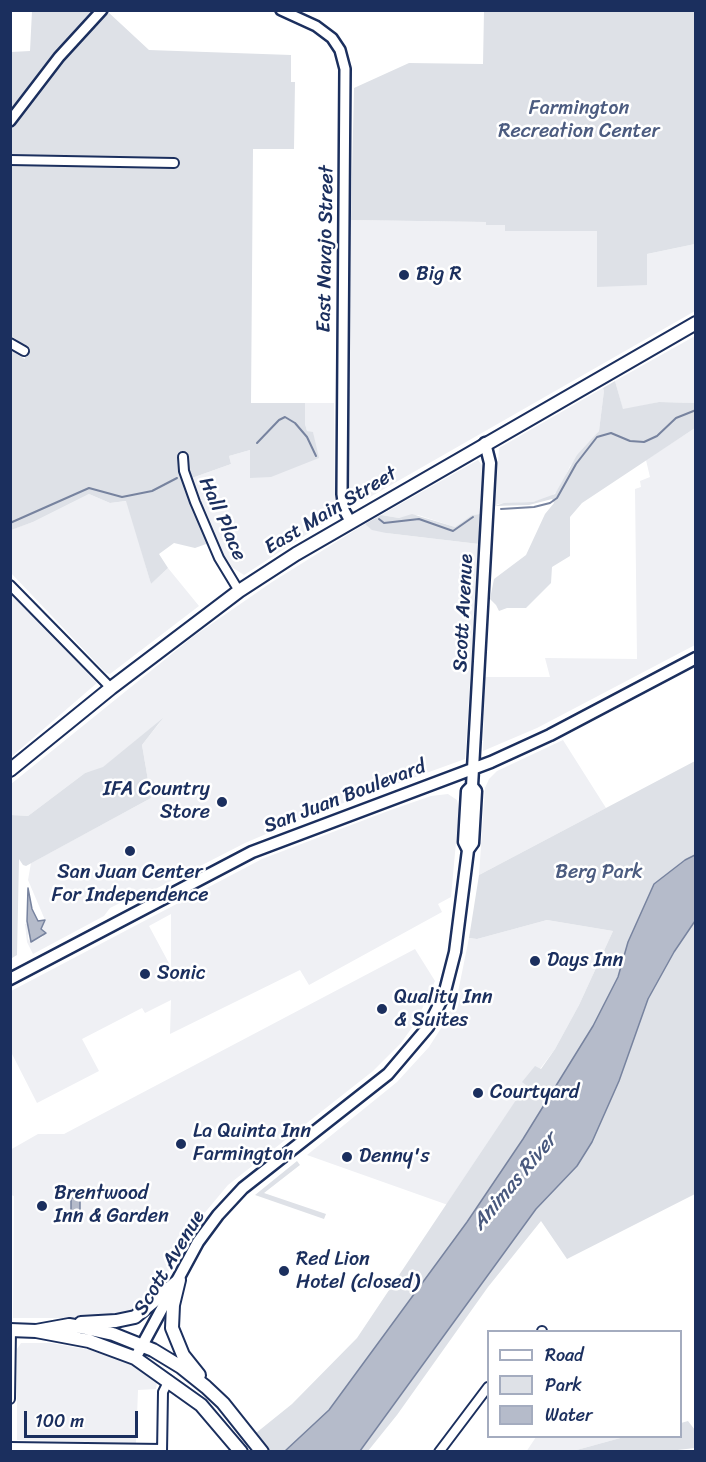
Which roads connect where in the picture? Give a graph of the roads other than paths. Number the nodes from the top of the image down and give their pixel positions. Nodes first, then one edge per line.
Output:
1 (102, 10) edge
2 (281, 10) edge
3 (10, 121) edge
4 (10, 160) edge
5 (174, 163) dead end
6 (696, 323) edge
7 (10, 343) edge
8 (24, 351) dead end
9 (485, 443) junction
10 (183, 457) dead end
11 (350, 521) junction
12 (10, 585) edge
13 (239, 591) junction
14 (696, 658) edge
15 (111, 688) junction
16 (473, 769) junction
17 (10, 770) edge
18 (10, 979) edge
19 (179, 1280) junction
20 (69, 1325) junction
21 (11, 1330) edge
22 (36, 1331) junction
23 (142, 1345) junction
24 (135, 1358) junction
25 (169, 1380) junction
26 (487, 1390) edge
27 (10, 1399) edge
28 (223, 1403) junction
29 (10, 1447) edge
30 (260, 1449) edge
31 (162, 1450) edge
32 (241, 1452) edge
33 (439, 1452) edge

1 - 3 street
2 - 11 street, East Navajo Street
4 - 5 street
6 - 9 main road, East Main Street
7 - 8 street
9 - 11 main road, East Main Street
9 - 16 main road, Scott Avenue
10 - 13 street, Hall Place
11 - 13 main road, East Main Street
12 - 15 street
13 - 15 main road, East Main Street
14 - 16 main road, San Juan Boulevard
15 - 17 main road, East Main Street
16 - 18 main road, San Juan Boulevard
16 - 19 main road, Scott Avenue
19 - 20 main road
19 - 23 main road, Scott Avenue
19 - 28 main road
20 - 22 main road
20 - 23 main road
21 - 22 main road
21 - 27 street
22 - 24 main road
23 - 24 main road, Scott Avenue
23 - 28 main road
24 - 25 main road
25 - 31 street
25 - 32 main road
26 - 33 street
28 - 30 main road
29 - 31 street

